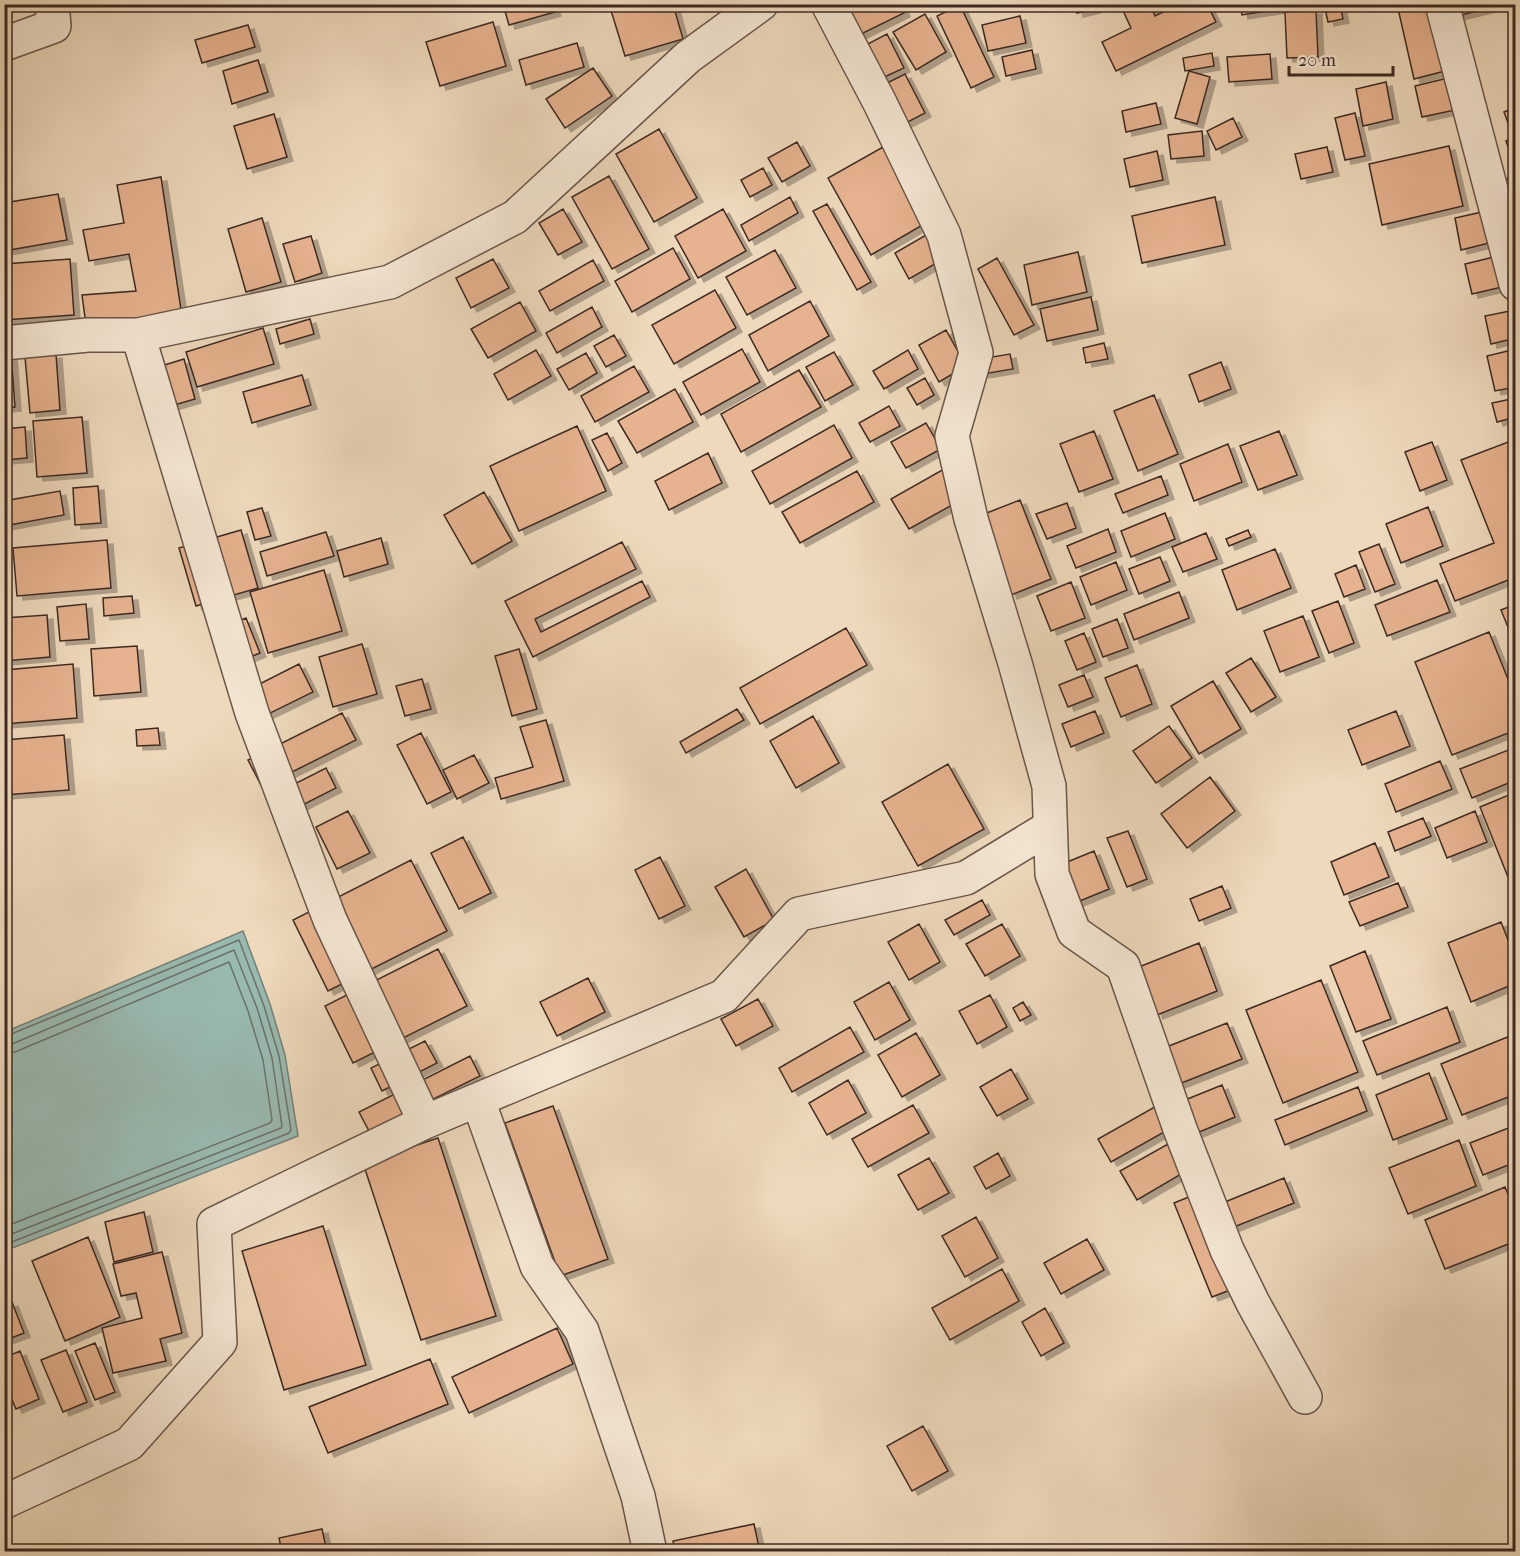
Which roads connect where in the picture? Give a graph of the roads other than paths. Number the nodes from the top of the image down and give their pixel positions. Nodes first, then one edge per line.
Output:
1 (761, 4) edge
2 (828, 4) edge
3 (1443, 4) edge
4 (59, 12) edge
5 (4, 44) edge
6 (1515, 284) edge
7 (138, 335) junction
8 (4, 343) edge
9 (1050, 827) junction
10 (478, 1100) junction
11 (425, 1122) junction
12 (1305, 1397) dead end
13 (4, 1502) edge
14 (650, 1551) edge

1 - 7 street
2 - 9 street
3 - 6 street
4 - 5 street
7 - 8 street
7 - 11 street
9 - 10 street
9 - 12 street
10 - 11 street
10 - 14 street
11 - 13 street

